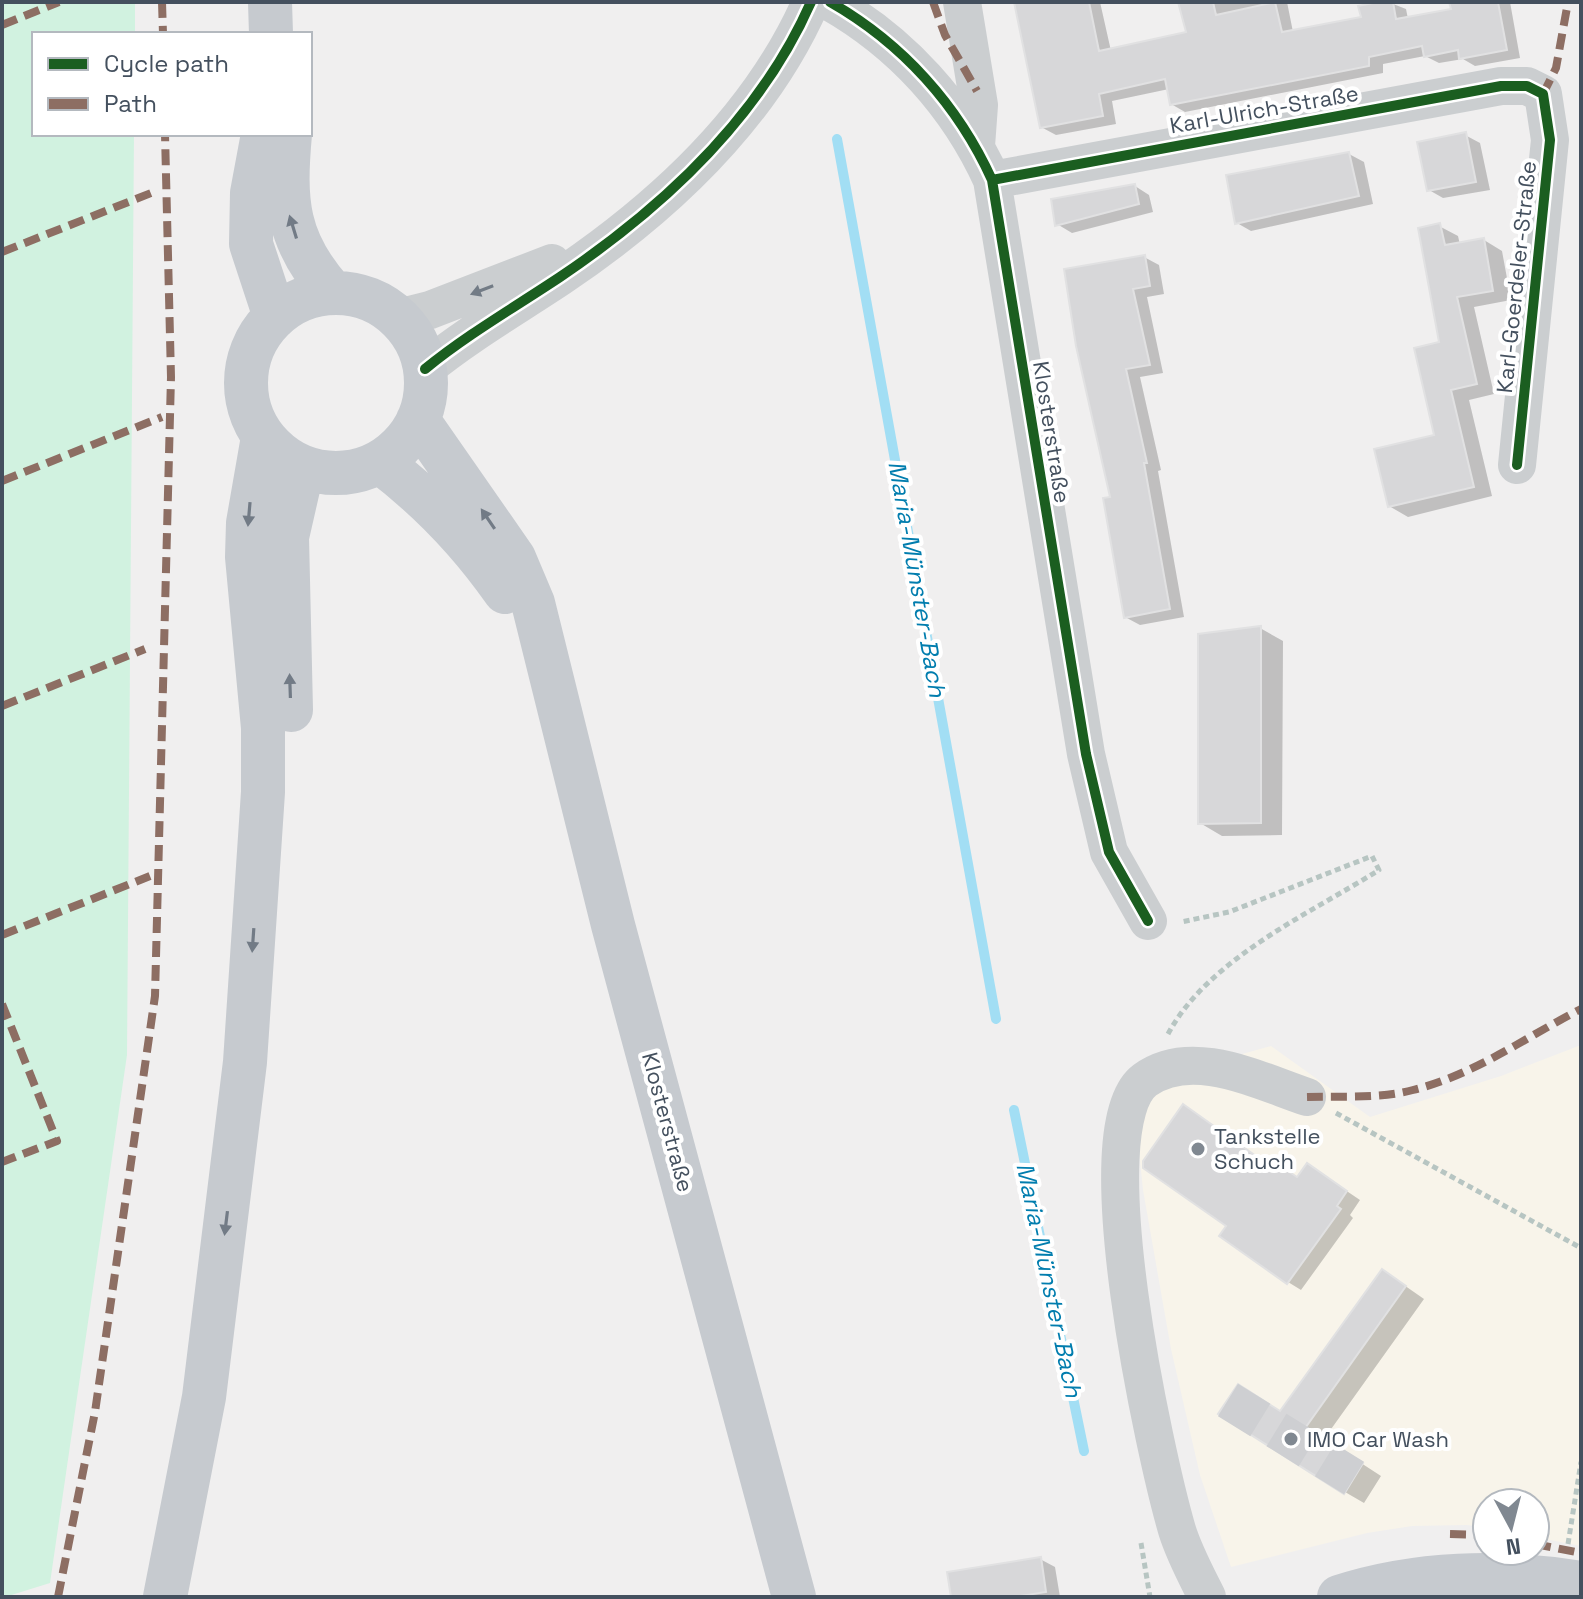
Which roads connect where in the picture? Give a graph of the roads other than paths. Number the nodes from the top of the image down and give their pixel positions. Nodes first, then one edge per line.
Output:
1 (270, 2) edge
2 (286, 2) edge
3 (811, 2) edge
4 (830, 2) edge
5 (962, 2) edge
6 (271, 32) edge
7 (287, 32) edge
8 (1543, 94) joint
9 (263, 136) edge
10 (290, 136) edge
11 (976, 146) junction
12 (992, 180) junction
13 (607, 241) junction
14 (333, 293) junction
15 (275, 317) junction
16 (398, 318) junction
17 (425, 369) junction
18 (418, 420) junction
19 (263, 437) junction
20 (380, 462) junction
21 (1517, 465) dead end
22 (303, 467) junction
23 (549, 667) junction
24 (1148, 921) road end
25 (1307, 1097) road end
26 (1572, 1581) edge
27 (794, 1590) edge
28 (165, 1597) edge
29 (193, 1597) edge
30 (1207, 1597) edge
31 (1339, 1597) edge

1 - 6 main road
2 - 7 main road
3 - 13 street
4 - 11 street, Klosterstraße
5 - 11 street, Klosterstraße
8 - 12 street, Karl-Ulrich-Straße
8 - 21 street, Karl-Goerdeler-Straße
9 - 15 main road
14 -> 10 main road
11 - 12 street, Klosterstraße
12 - 24 street, Klosterstraße
13 -> 16 street
13 - 17 street
14 - 15 main road
14 - 16 main road
15 - 19 main road
16 - 17 main road
17 - 18 main road
18 - 20 main road
23 -> 18 main road, Klosterstraße
19 - 22 main road
19 -> 28 main road
20 - 22 main road
20 - 23 main road, Klosterstraße
29 -> 22 main road
23 - 27 main road, Klosterstraße
25 - 30 street
26 - 31 main road

